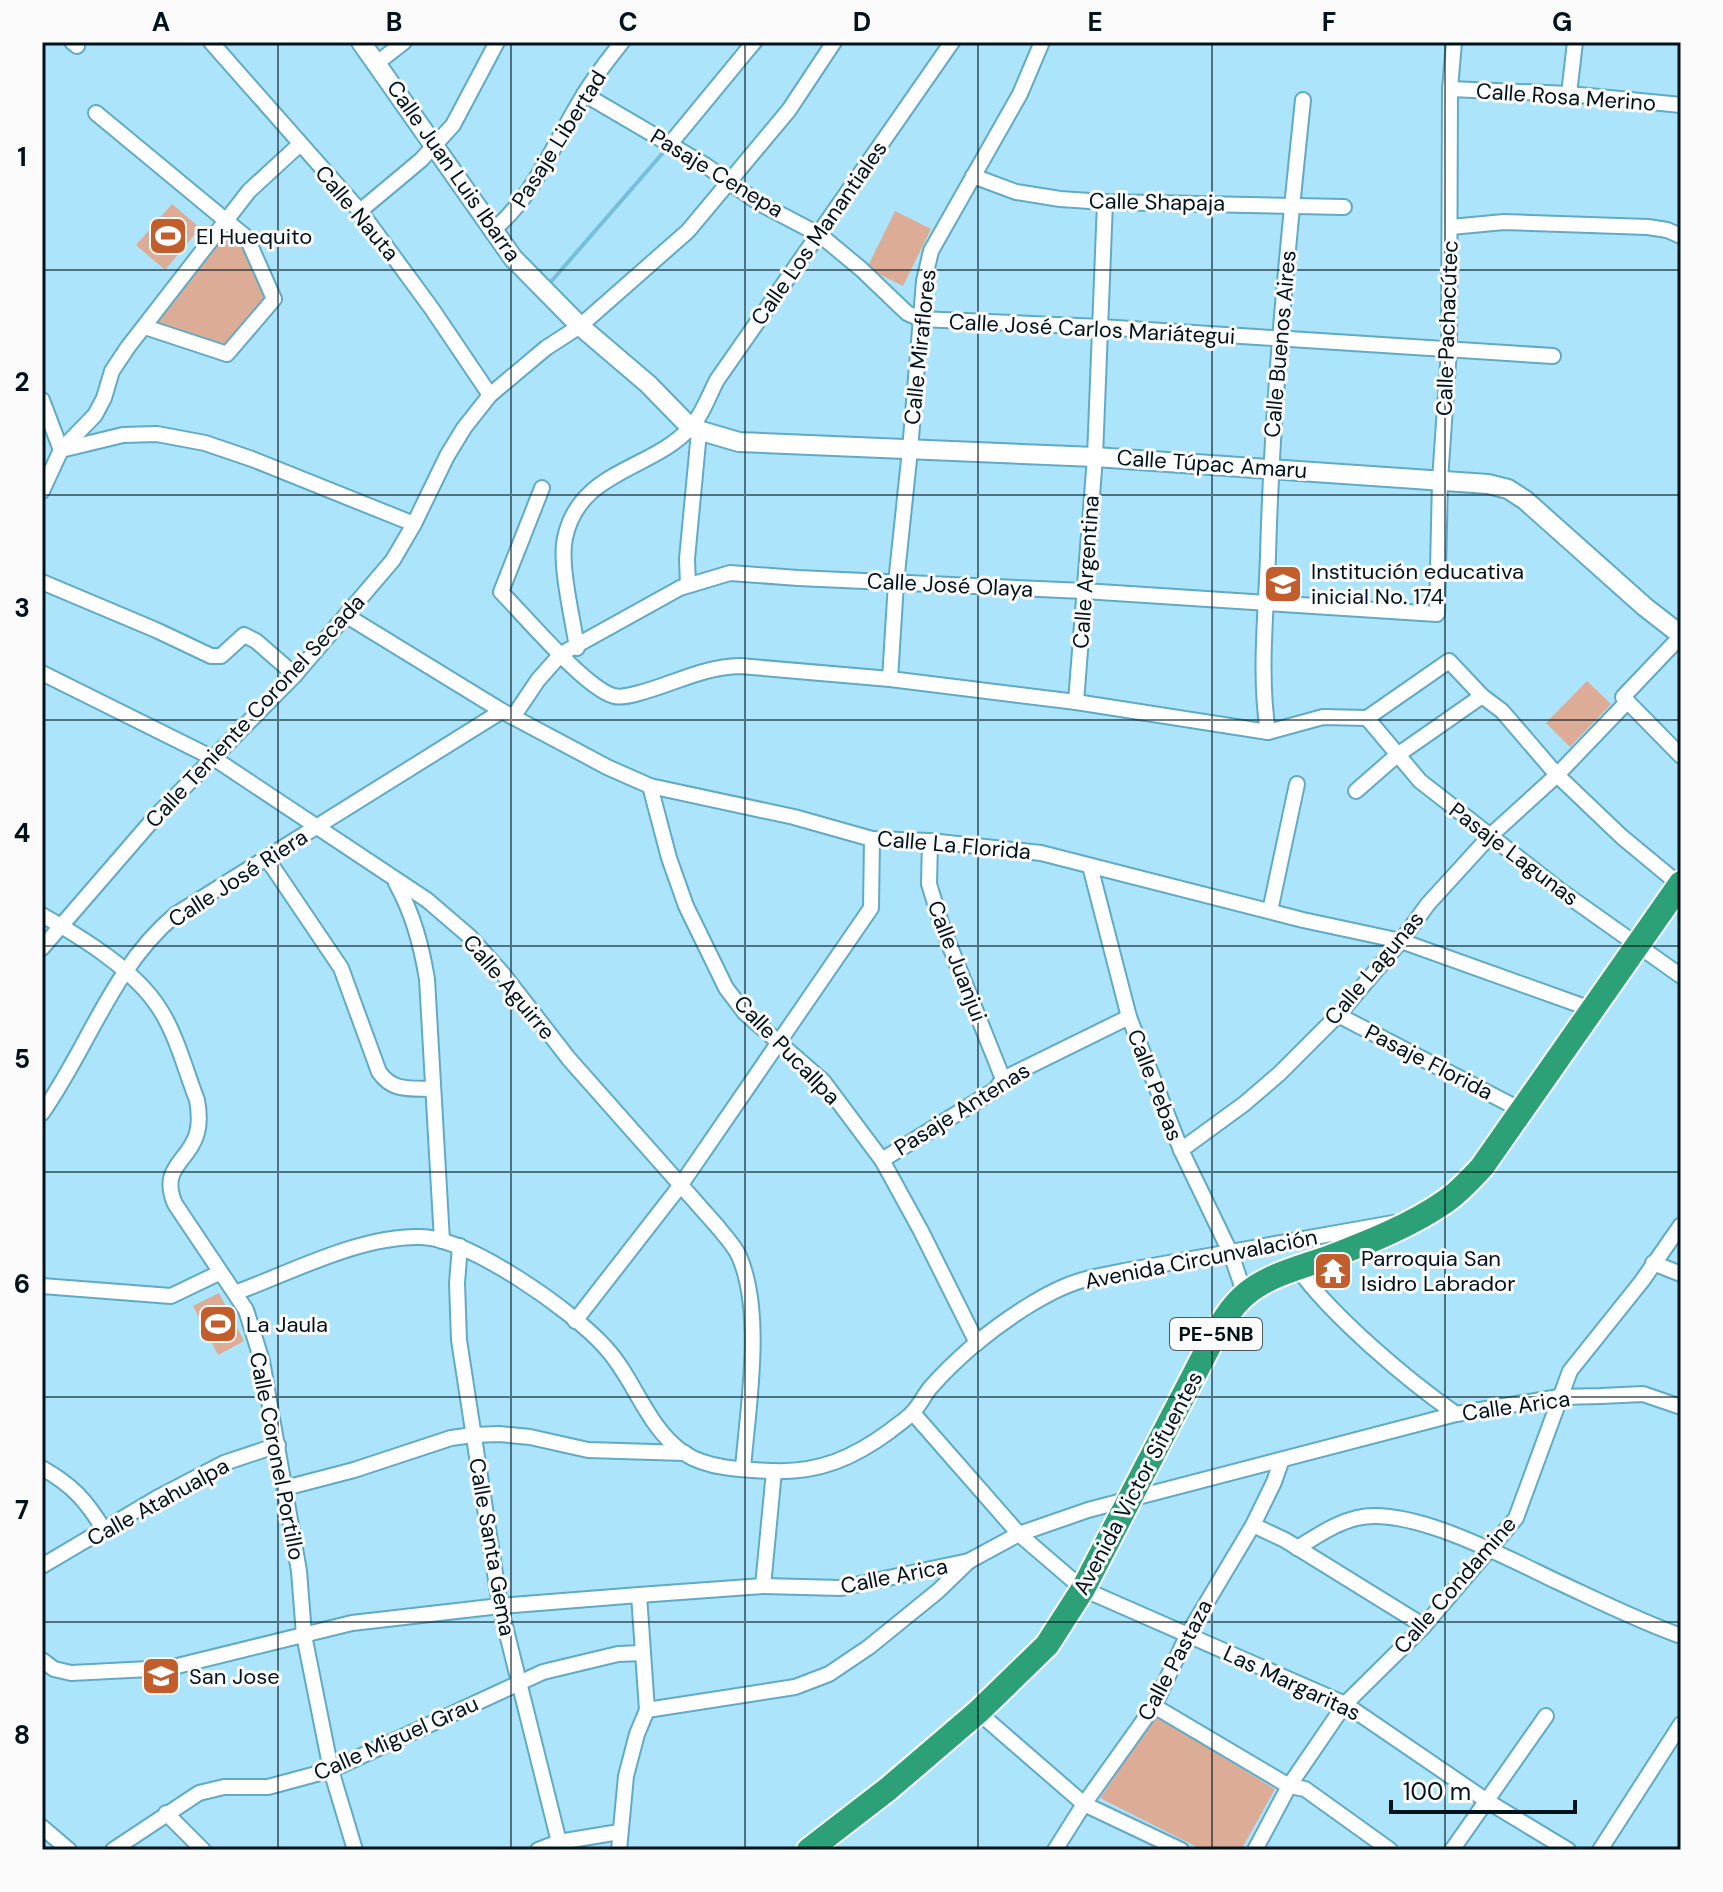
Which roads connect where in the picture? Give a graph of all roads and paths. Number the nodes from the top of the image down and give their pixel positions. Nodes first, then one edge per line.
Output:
1 (211, 42) edge
2 (361, 42) edge
3 (404, 42) edge
4 (497, 42) edge
5 (622, 42) edge
6 (754, 42) edge
7 (834, 42) edge
8 (952, 42) edge
9 (1042, 42) edge
10 (1454, 42) edge
11 (1575, 42) edge
12 (377, 63) junction
13 (1450, 89) junction
14 (584, 94) junction
15 (1569, 94) junction
16 (1303, 100) dead end
17 (1681, 105) edge
18 (96, 113) dead end
19 (670, 144) junction
20 (299, 145) junction
21 (433, 147) junction
22 (973, 176) junction
23 (728, 182) junction
24 (1105, 202) junction
25 (1292, 204) junction
26 (1344, 207) dead end
27 (360, 211) junction
28 (226, 219) junction
29 (1451, 227) junction
30 (492, 231) junction
31 (820, 235) junction
32 (1681, 236) edge
33 (920, 319) junction
34 (580, 326) junction
35 (145, 327) junction
36 (1101, 327) junction
37 (1279, 339) junction
38 (1449, 350) junction
39 (1553, 356) dead end
40 (490, 395) junction
41 (42, 400) edge
42 (695, 430) junction
43 (61, 450) junction
44 (910, 450) junction
45 (1095, 457) junction
46 (1270, 468) junction
47 (1440, 480) junction
48 (542, 488) dead end
49 (42, 491) edge
50 (414, 524) junction
51 (42, 582) edge
52 (896, 583) junction
53 (688, 585) junction
54 (1084, 591) junction
55 (1266, 604) junction
56 (1437, 614) joint
57 (347, 616) junction
58 (1681, 635) edge
59 (577, 648) junction
60 (561, 654) junction
61 (42, 673) edge
62 (295, 675) junction
63 (890, 679) junction
64 (1482, 696) junction
65 (1624, 700) junction
66 (1076, 702) junction
67 (508, 714) junction
68 (1367, 718) junction
69 (1268, 732) junction
70 (1396, 756) junction
71 (1681, 756) edge
72 (215, 759) junction
73 (1557, 775) junction
74 (1297, 784) dead end
75 (650, 786) junction
76 (1356, 791) dead end
77 (315, 828) junction
78 (1490, 836) junction
79 (872, 839) junction
80 (930, 841) junction
81 (268, 860) junction
82 (1090, 866) junction
83 (394, 879) junction
84 (1680, 884) edge
85 (1270, 911) junction
86 (42, 915) edge
87 (62, 926) junction
88 (1401, 941) junction
89 (1636, 946) junction
90 (42, 948) edge
91 (125, 970) junction
92 (1681, 976) edge
93 (1591, 1009) junction
94 (1338, 1015) junction
95 (1129, 1017) junction
96 (779, 1045) junction
97 (1003, 1079) junction
98 (433, 1089) junction
99 (1521, 1110) junction
100 (42, 1113) edge
101 (1181, 1150) junction
102 (882, 1160) junction
103 (680, 1186) junction
104 (1416, 1218) junction
105 (1681, 1225) edge
106 (442, 1241) junction
107 (460, 1246) junction
108 (1231, 1254) junction
109 (1653, 1263) junction
110 (1298, 1269) junction
111 (219, 1273) junction
112 (1681, 1274) edge
113 (42, 1286) edge
114 (235, 1293) junction
115 (1245, 1295) junction
116 (575, 1321) junction
117 (977, 1343) junction
118 (1559, 1397) junction
119 (1681, 1407) edge
120 (913, 1413) junction
121 (1456, 1414) junction
122 (473, 1435) junction
123 (278, 1445) junction
124 (685, 1453) junction
125 (1281, 1462) junction
126 (42, 1468) edge
127 (743, 1468) junction
128 (774, 1471) junction
129 (285, 1488) junction
130 (1133, 1498) junction
131 (1253, 1525) junction
132 (104, 1530) junction
133 (1019, 1534) junction
134 (1297, 1548) junction
135 (1487, 1549) junction
136 (969, 1561) junction
137 (42, 1566) edge
138 (763, 1586) junction
139 (1083, 1589) junction
140 (639, 1595) junction
141 (500, 1606) junction
142 (1424, 1626) junction
143 (1188, 1634) junction
144 (304, 1635) junction
145 (1681, 1636) edge
146 (642, 1653) junction
147 (42, 1660) edge
148 (517, 1683) junction
149 (1345, 1704) junction
150 (1154, 1706) junction
151 (647, 1710) junction
152 (978, 1712) junction
153 (1546, 1716) dead end
154 (1681, 1724) edge
155 (331, 1770) junction
156 (1289, 1786) junction
157 (1487, 1801) junction
158 (1084, 1804) junction
159 (166, 1813) junction
160 (42, 1827) edge
161 (619, 1832) junction
162 (559, 1842) junction
163 (69, 1850) edge
164 (113, 1850) edge
165 (203, 1850) edge
166 (355, 1850) edge
167 (538, 1850) edge
168 (619, 1850) edge
169 (809, 1850) edge
170 (1055, 1850) edge
171 (1181, 1850) edge
172 (1255, 1850) edge
173 (1390, 1850) edge
174 (1452, 1850) edge
175 (1568, 1850) edge
176 (1600, 1850) edge

1 - 20 street, Calle Nauta
2 - 12 street, Calle Juan Luis Ibarra
3 - 12 street
4 - 21 street
5 - 14 street, Pasaje Libertad
6 - 19 street
7 - 23 street, Calle Teniente Coronel Secada
8 - 31 street, Calle Los Manantiales
9 - 22 street, Calle Miraflores
10 - 13 street, Calle Pachacútec
11 - 15 street
12 - 21 street, Calle Juan Luis Ibarra
13 - 15 street, Calle Rosa Merino
13 - 29 street, Calle Pachacútec
14 - 19 street, Pasaje Cenepa
14 - 30 street, Pasaje Libertad
15 - 17 street, Calle Rosa Merino
16 - 25 street, Calle Buenos Aires
18 - 28 street
19 - 23 street, Pasaje Cenepa
20 - 27 street, Calle Nauta
20 - 28 street
21 - 27 street
21 - 30 street, Calle Juan Luis Ibarra
22 - 24 street, Calle Shapaja
22 - 33 street, Calle Miraflores
23 - 31 street, Pasaje Cenepa
23 - 34 street, Calle Teniente Coronel Secada
24 - 25 street, Calle Shapaja
24 - 36 street, Calle Argentina
25 - 26 street, Calle Shapaja
25 - 37 street, Calle Buenos Aires
27 - 40 street, Calle Nauta
28 - 35 street
28 - 35 street
29 - 32 street
29 - 38 street, Calle Pachacútec
30 - 34 street, Calle Juan Luis Ibarra
31 - 33 street, Pasaje Cenepa
31 - 42 street, Calle Los Manantiales
33 - 36 street, Calle José Carlos Mariátegui
33 - 44 street, Calle Miraflores
34 - 40 street, Calle Teniente Coronel Secada
34 - 42 street, Calle Juan Luis Ibarra
35 - 43 street
36 - 37 street, Calle José Carlos Mariátegui
36 - 45 street, Calle Argentina
37 - 38 street, Calle José Carlos Mariátegui
37 - 46 street, Calle Buenos Aires
38 - 39 street, Calle José Carlos Mariátegui
38 - 47 street, Calle Pachacútec
40 - 50 street, Calle Teniente Coronel Secada
41 - 43 street
42 - 44 street, Calle Túpac Amaru
42 - 53 street
42 - 59 street
43 - 49 street
43 - 50 street
44 - 45 street, Calle Túpac Amaru
44 - 52 street, Calle Miraflores
45 - 46 street, Calle Túpac Amaru
45 - 54 street, Calle Argentina
46 - 47 street, Calle Túpac Amaru
46 - 55 street, Calle Buenos Aires
47 - 56 street, Calle Pachacútec
47 - 58 street, Calle Túpac Amaru
48 - 60 street
50 - 57 street, Calle Teniente Coronel Secada
51 - 62 street
52 - 53 street, Calle José Olaya
52 - 54 street, Calle José Olaya
52 - 63 street, Calle Miraflores
53 - 59 street, Calle José Olaya
54 - 55 street, Calle José Olaya
54 - 66 street, Calle Argentina
55 - 56 street, Calle José Olaya
55 - 69 street, Calle Buenos Aires
57 - 62 street, Calle Teniente Coronel Secada
57 - 67 street, Calle La Florida
58 - 65 street
59 - 60 street, Calle José Olaya
60 - 63 street
60 - 67 street, Calle José Olaya
61 - 72 street, Calle Aguirre
62 - 72 street, Calle Teniente Coronel Secada
63 - 66 street
64 - 68 street
64 - 70 street
64 - 73 street
65 - 71 street
65 - 73 street, Calle Lagunas
66 - 69 street
67 - 75 street, Calle La Florida
67 - 77 street, Calle José Riera
68 - 69 street
68 - 70 street, Pasaje Lagunas
70 - 76 street
70 - 78 street, Pasaje Lagunas
72 - 77 street, Calle Aguirre
72 - 87 street, Calle Teniente Coronel Secada
73 - 78 street, Calle Lagunas
73 - 84 street
74 - 85 street
75 - 79 street, Calle La Florida
75 - 96 street, Calle Pucallpa
77 - 81 street, Calle José Riera
77 - 83 street, Calle Aguirre
78 - 88 street, Calle Lagunas
78 - 89 street, Pasaje Lagunas
79 - 80 street, Calle La Florida
79 - 96 street
80 - 82 street, Calle La Florida
80 - 97 street, Calle Juanjui
81 - 91 street, Calle José Riera
81 - 98 street
82 - 85 street, Calle La Florida
82 - 95 street, Calle Pebas
83 - 98 street
83 - 103 street, Calle Aguirre
84 - 89 highway, Avenida Victor Sifuentes / PE-5NB
85 - 88 street, Calle La Florida
86 - 87 street, Calle Coronel Portillo
87 - 90 street, Calle Teniente Coronel Secada
87 - 91 street, Calle Coronel Portillo
88 - 93 street, Calle La Florida
88 - 94 street, Calle Lagunas
89 - 92 street, Pasaje Lagunas
89 - 93 highway, Avenida Victor Sifuentes / PE-5NB
91 - 100 street, Calle José Riera
91 - 111 street, Calle Coronel Portillo
93 - 99 highway, Avenida Victor Sifuentes / PE-5NB
94 - 99 street, Pasaje Florida
94 - 101 street, Calle Lagunas
95 - 97 street, Pasaje Antenas
95 - 101 street, Calle Pebas
96 - 102 street, Calle Pucallpa
96 - 103 street
97 - 102 street, Pasaje Antenas
98 - 106 street
99 - 104 highway, Avenida Victor Sifuentes / PE-5NB
101 - 108 street, Calle Pebas
102 - 117 street, Calle Pucallpa
103 - 116 street
103 - 127 street, Calle Aguirre
104 - 108 street, Avenida Circunvalación
104 - 110 highway, Avenida Victor Sifuentes / PE-5NB
105 - 109 street, Calle Condamine
106 - 107 street, Avenida Circunvalación
106 - 114 street, Avenida Circunvalación
107 - 116 street, Avenida Circunvalación
107 - 122 street, Calle Santa Gema
108 - 115 street, Calle Pebas
108 - 117 street, Avenida Circunvalación
109 - 112 street
109 - 118 street, Calle Condamine
110 - 115 highway, Avenida Victor Sifuentes / PE-5NB
110 - 121 street
111 - 113 street
111 - 114 street, Calle Coronel Portillo
114 - 123 street, Calle Coronel Portillo
115 - 130 highway, Avenida Victor Sifuentes / PE-5NB
116 - 124 street, Avenida Circunvalación
117 - 120 street, Avenida Circunvalación
118 - 119 street, Calle Arica
118 - 121 street, Calle Arica
118 - 135 street, Calle Condamine
120 - 128 street, Avenida Circunvalación
120 - 133 street, Las Margaritas
121 - 125 street, Calle Arica
122 - 124 street
122 - 129 street
122 - 141 street, Calle Santa Gema
123 - 129 street, Calle Coronel Portillo
123 - 132 street, Calle Atahualpa
124 - 127 street, Avenida Circunvalación
125 - 130 street, Calle Arica
125 - 131 street, Calle Pastaza
126 - 132 street
127 - 128 street, Avenida Circunvalación
128 - 138 street
129 - 144 street, Calle Coronel Portillo
130 - 133 street, Calle Arica
130 - 139 highway, Avenida Victor Sifuentes / PE-5NB
131 - 134 street
131 - 143 street, Calle Pastaza
132 - 137 street, Calle Atahualpa
133 - 136 street, Calle Arica
133 - 139 street, Las Margaritas
134 - 135 street
134 - 142 street
135 - 142 street, Calle Condamine
135 - 145 street
136 - 138 street, Calle Arica
136 - 151 street
138 - 140 street, Calle Arica
139 - 143 street, Las Margaritas
139 - 152 highway, Avenida Victor Sifuentes / PE-5NB
140 - 141 street, Calle Arica
140 - 146 street
141 - 144 street, Calle Arica
141 - 148 street, Calle Santa Gema
142 - 149 street, Calle Condamine
143 - 149 street, Las Margaritas
143 - 150 street, Calle Pastaza
144 - 147 street, Calle Arica
144 - 155 street, Calle Coronel Portillo
146 - 148 street, Calle Miguel Grau
146 - 151 street
148 - 155 street, Calle Miguel Grau
148 - 162 street, Calle Santa Gema
149 - 156 street, Calle Condamine
149 - 157 street, Las Margaritas
150 - 156 street
150 - 158 street, Calle Pastaza
151 - 161 street
152 - 158 street
152 - 169 highway, Avenida Victor Sifuentes / PE-5NB
153 - 157 street
154 - 176 street
155 - 159 street, Calle Miguel Grau
155 - 166 street, Calle Coronel Portillo
156 - 172 street, Calle Condamine
156 - 173 street
157 - 174 street
157 - 175 street, Las Margaritas
158 - 170 street, Calle Pastaza
158 - 171 street
159 - 164 street, Calle Miguel Grau
159 - 165 street
160 - 163 street
161 - 162 street
161 - 168 street
162 - 167 street

